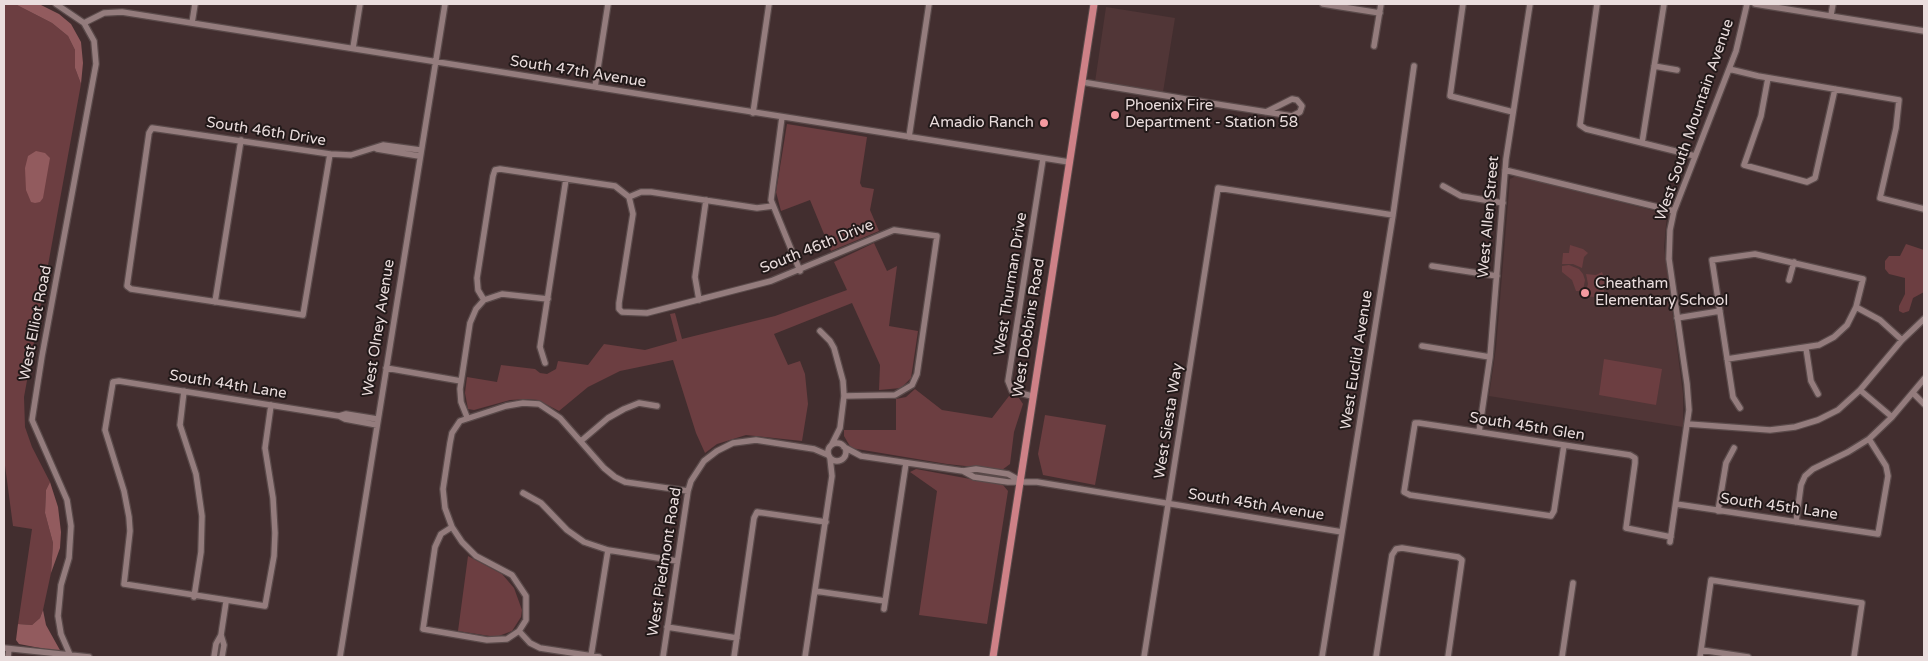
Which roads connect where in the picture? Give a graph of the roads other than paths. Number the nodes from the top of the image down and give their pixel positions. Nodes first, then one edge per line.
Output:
1 (56, 4) edge
2 (195, 4) edge
3 (360, 4) edge
4 (445, 4) edge
5 (608, 4) edge
6 (769, 4) edge
7 (929, 4) edge
8 (1094, 4) edge
9 (1324, 4) edge
10 (1381, 4) edge
11 (1463, 4) edge
12 (1530, 4) edge
13 (1597, 4) edge
14 (1664, 4) edge
15 (1746, 4) edge
16 (1755, 4) edge
17 (1833, 4) edge
18 (1380, 13) junction
19 (1831, 15) junction
20 (84, 23) junction
21 (192, 23) junction
22 (1924, 31) edge
23 (1374, 46) dead end
24 (353, 48) junction
25 (434, 62) junction
26 (1414, 66) dead end
27 (1654, 66) junction
28 (1729, 68) junction
29 (1676, 70) dead end
30 (1768, 78) junction
31 (1082, 82) junction
32 (595, 87) junction
33 (1835, 89) junction
34 (1266, 112) junction
35 (1513, 112) junction
36 (753, 113) junction
37 (782, 117) junction
38 (909, 138) junction
39 (241, 140) junction
40 (1642, 143) junction
41 (419, 153) junction
42 (330, 154) junction
43 (1695, 156) junction
44 (1044, 159) junction
45 (1069, 162) junction
46 (1505, 170) junction
47 (566, 179) junction
48 (1443, 186) dead end
49 (629, 197) junction
50 (706, 200) junction
51 (1503, 203) junction
52 (773, 206) junction
53 (1924, 209) edge
54 (1674, 211) junction
55 (1393, 215) junction
56 (1794, 262) junction
57 (1432, 266) dead end
58 (800, 271) junction
59 (1497, 276) junction
60 (1789, 280) dead end
61 (548, 299) junction
62 (484, 300) junction
63 (699, 300) junction
64 (215, 302) junction
65 (1856, 307) junction
66 (1720, 311) junction
67 (1677, 318) junction
68 (1924, 318) edge
69 (820, 331) dead end
70 (1902, 340) junction
71 (1422, 346) dead end
72 (1806, 348) junction
73 (1490, 357) junction
74 (1728, 359) junction
75 (545, 363) dead end
76 (386, 368) junction
77 (1924, 379) edge
78 (461, 381) junction
79 (1860, 390) junction
80 (184, 391) junction
81 (1913, 393) junction
82 (1818, 394) dead end
83 (844, 396) junction
84 (1032, 396) junction
85 (1924, 404) edge
86 (271, 405) junction
87 (657, 406) dead end
88 (1740, 408) dead end
89 (467, 417) junction
90 (1892, 417) junction
91 (377, 422) junction
92 (1688, 424) junction
93 (840, 428) junction
94 (1479, 432) junction
95 (1869, 439) junction
96 (581, 441) junction
97 (832, 445) junction
98 (1564, 445) junction
99 (843, 447) junction
100 (1734, 448) dead end
101 (814, 449) junction
102 (829, 456) junction
103 (861, 456) junction
104 (840, 459) junction
105 (906, 463) junction
106 (832, 476) junction
107 (1019, 480) junction
108 (688, 491) junction
109 (523, 493) dead end
110 (1168, 504) junction
111 (1676, 504) junction
112 (1718, 511) junction
113 (826, 522) junction
114 (1796, 522) junction
115 (452, 527) junction
116 (1342, 532) junction
117 (1670, 539) joint
118 (608, 550) junction
119 (677, 561) junction
120 (1573, 584) dead end
121 (815, 591) junction
122 (194, 597) junction
123 (884, 601) junction
124 (226, 602) junction
125 (884, 609) dead end
126 (667, 627) junction
127 (519, 631) junction
128 (221, 635) junction
129 (737, 638) junction
130 (6, 649) edge
131 (1702, 650) junction
132 (215, 655) edge
133 (70, 656) edge
134 (222, 656) edge
135 (591, 656) junction
136 (8, 657) edge
137 (89, 657) edge
138 (340, 657) edge
139 (599, 657) edge
140 (662, 657) edge
141 (734, 657) edge
142 (805, 657) edge
143 (992, 657) edge
144 (1144, 657) edge
145 (1322, 657) edge
146 (1376, 657) edge
147 (1448, 657) edge
148 (1562, 657) edge
149 (1700, 657) edge
150 (1748, 657) edge
151 (1854, 657) edge

1 - 20 street
2 - 21 street
3 - 24 street
4 - 25 street, West Olney Avenue
5 - 32 street
6 - 36 street
7 - 38 street
8 - 31 main road, West Dobbins Road
9 - 18 street
10 - 18 street
11 - 35 street
12 - 35 street, West Allen Street
13 - 40 street
14 - 27 street
15 - 28 street, West South Mountain Avenue
16 - 19 street
17 - 19 street
18 - 23 street
19 - 22 street
20 - 21 street, South 47th Avenue
20 - 133 street, West Elliot Road
21 - 24 street, South 47th Avenue
24 - 25 street, South 47th Avenue
25 - 32 street, South 47th Avenue
25 - 41 street, West Olney Avenue
26 - 55 street, West Euclid Avenue
27 - 29 street
27 - 40 street
28 - 30 street
28 - 43 street, West South Mountain Avenue
30 - 33 street
30 - 33 street
31 - 34 street
31 - 45 main road, West Dobbins Road
32 - 36 street, South 47th Avenue
33 - 53 street
34 - 34 street
35 - 46 street, West Allen Street
36 - 37 street, South 47th Avenue
37 - 38 street, South 47th Avenue
37 - 52 street
38 - 44 street, South 47th Avenue
39 - 42 street, South 46th Drive
39 - 64 street
39 - 64 street, South 46th Drive
40 - 43 street
41 - 42 street, South 46th Drive
41 - 76 street, West Olney Avenue
42 - 64 street
43 - 54 street, West South Mountain Avenue
44 - 45 street, South 47th Avenue
44 - 84 street, West Thurman Drive
45 - 84 main road, West Dobbins Road
46 - 51 street, West Allen Street
46 - 54 street
47 - 49 street
47 - 61 street
47 - 62 street
48 - 51 street
49 - 50 street
49 - 63 street, South 46th Drive
50 - 52 street
50 - 63 street
51 - 59 street, West Allen Street
52 - 58 street
54 - 67 street, West South Mountain Avenue
55 - 110 street, West Siesta Way
55 - 116 street, West Euclid Avenue
56 - 60 street
56 - 65 street
56 - 66 street
57 - 59 street
58 - 63 street, South 46th Drive
58 - 83 street, South 46th Drive
59 - 73 street, West Allen Street
61 - 62 street
61 - 75 street
62 - 78 street
65 - 70 street
65 - 72 street
66 - 67 street
66 - 74 street
67 - 92 street, West South Mountain Avenue
68 - 70 street
69 - 83 street
70 - 79 street
71 - 73 street
72 - 74 street
72 - 82 street
73 - 94 street, West Allen Street
74 - 88 street
76 - 78 street
76 - 91 street, West Olney Avenue
77 - 81 street
78 - 89 street
79 - 90 street
79 - 92 street
80 - 86 street, South 44th Lane
80 - 122 street
80 - 122 street, South 44th Lane
81 - 85 street
81 - 90 street
83 - 93 street
84 - 107 main road, West Dobbins Road
86 - 91 street, South 44th Lane
86 - 124 street
87 - 96 street
89 - 96 street
89 - 115 street
90 - 95 street
91 - 138 street, West Olney Avenue
92 - 111 street, West South Mountain Avenue
93 - 97 street
93 - 99 street
94 - 98 street, South 45th Glen
94 - 98 street, South 45th Glen
95 - 114 street
95 - 114 street, South 45th Lane
96 - 108 street
97 - 99 street
97 - 101 street
97 - 102 street
98 - 117 street, South 45th Glen
99 - 103 street, South 45th Avenue
99 - 104 street
100 - 112 street
101 - 102 street
101 - 108 street, West Piedmont Road
102 - 104 street
102 - 106 street
103 - 104 street, South 45th Avenue
103 - 105 street, South 45th Avenue
104 - 106 street
105 - 107 street, South 45th Avenue
105 - 123 street
106 - 113 street
107 - 110 street, South 45th Avenue
107 - 143 main road, West Dobbins Road
108 - 119 street, West Piedmont Road
109 - 118 street
110 - 116 street, South 45th Avenue
110 - 144 street, West Siesta Way
111 - 112 street, South 45th Lane
111 - 117 street, West South Mountain Avenue
112 - 114 street, South 45th Lane
113 - 121 street
113 - 129 street
115 - 127 street
115 - 127 street
116 - 145 street, West Euclid Avenue
118 - 119 street
118 - 135 street
119 - 126 street, West Piedmont Road
120 - 148 street
121 - 123 street
121 - 142 street
122 - 124 street
123 - 125 street
124 - 128 street
126 - 129 street
126 - 140 street, West Piedmont Road
127 - 135 street
128 - 132 street
128 - 134 street
129 - 141 street
130 - 133 street
130 - 136 street
131 - 149 street
131 - 150 street
131 - 151 street
132 - 134 street
133 - 137 street
135 - 139 street
146 - 147 street

